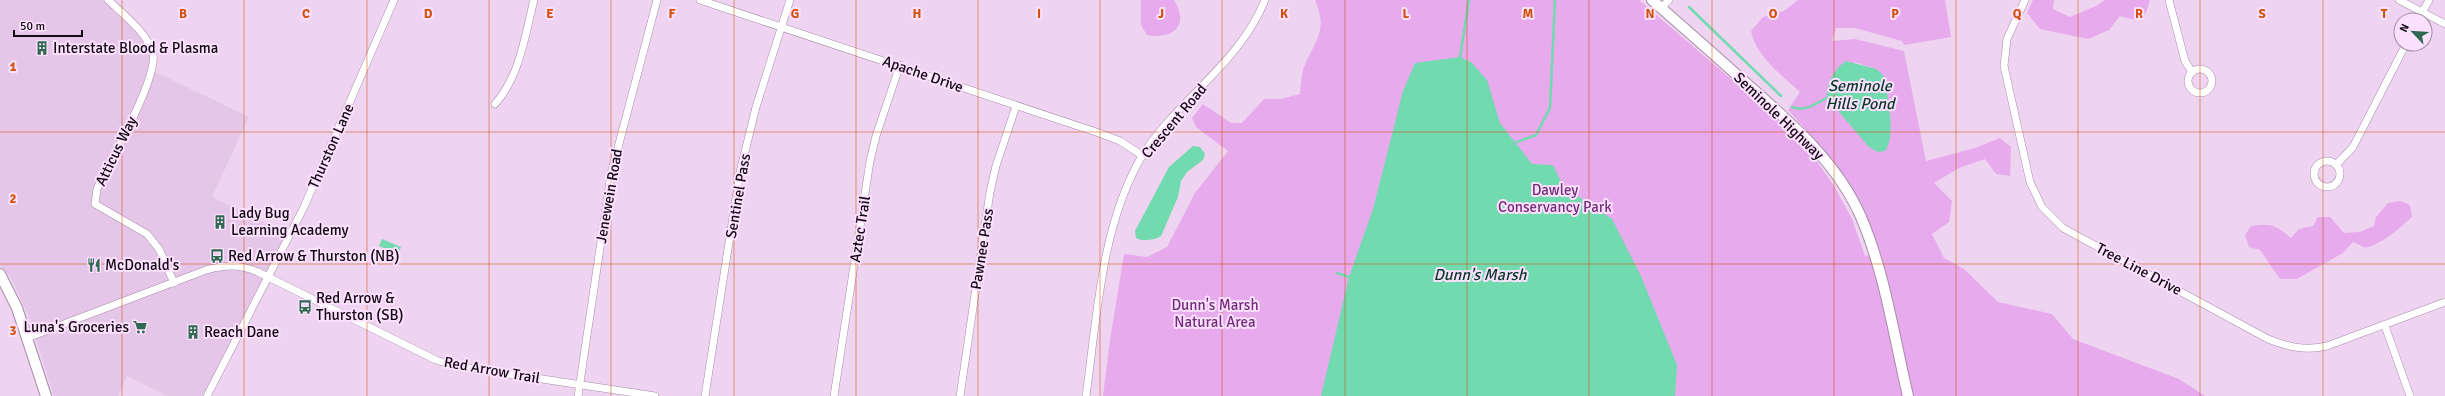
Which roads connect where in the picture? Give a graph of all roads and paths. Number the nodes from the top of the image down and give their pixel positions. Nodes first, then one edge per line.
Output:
1 (108, 0) edge
2 (394, 0) edge
3 (534, 0) edge
4 (657, 0) edge
5 (700, 0) edge
6 (790, 0) edge
7 (1265, 0) edge
8 (1652, 0) edge
9 (1669, 0) edge
10 (2025, 0) edge
11 (2169, 0) edge
12 (2399, 0) edge
13 (2429, 0) edge
14 (1661, 8) junction
15 (2423, 12) joint
16 (2433, 17) edge
17 (2445, 24) edge
18 (781, 25) junction
19 (2402, 52) edge
20 (900, 65) junction
21 (2192, 72) dead end
22 (495, 104) dead end
23 (1016, 106) junction
24 (1143, 156) junction
25 (2336, 165) dead end
26 (0, 274) edge
27 (268, 277) junction
28 (174, 282) junction
29 (0, 286) edge
30 (11, 295) junction
31 (2445, 302) edge
32 (2385, 326) junction
33 (27, 338) junction
34 (579, 385) junction
35 (46, 396) edge
36 (207, 396) edge
37 (578, 396) edge
38 (655, 396) edge
39 (706, 396) edge
40 (834, 396) edge
41 (960, 396) edge
42 (1086, 396) edge
43 (1908, 396) edge
44 (2410, 396) edge

1 - 28 street, Atticus Way
2 - 27 street, Thurston Lane
3 - 22 street
4 - 34 street, Jenewein Road
5 - 18 street, Apache Drive
6 - 18 street, Sentinel Pass
7 - 24 street, Crescent Road
8 - 14 street, Seminole Highway
9 - 14 street
10 - 32 street, Tree Line Drive
11 - 21 street
12 - 15 street
13 - 15 street
14 - 43 street, Seminole Highway
16 - 17 street
18 - 20 street, Apache Drive
18 - 39 street, Sentinel Pass
19 - 25 street
20 - 23 street, Apache Drive
20 - 40 street, Aztec Trail
23 - 24 street, Apache Drive
23 - 41 street, Pawnee Pass
24 - 42 street, Crescent Road
26 - 30 street
27 - 28 street, Red Arrow Trail
27 - 34 street, Red Arrow Trail
27 - 36 street, Thurston Lane
28 - 33 street, Red Arrow Trail
29 - 30 street
30 - 33 street
31 - 32 street, Tree Line Drive
32 - 44 street
33 - 35 street
34 - 37 street, Jenewein Road
34 - 38 street, Red Arrow Trail

